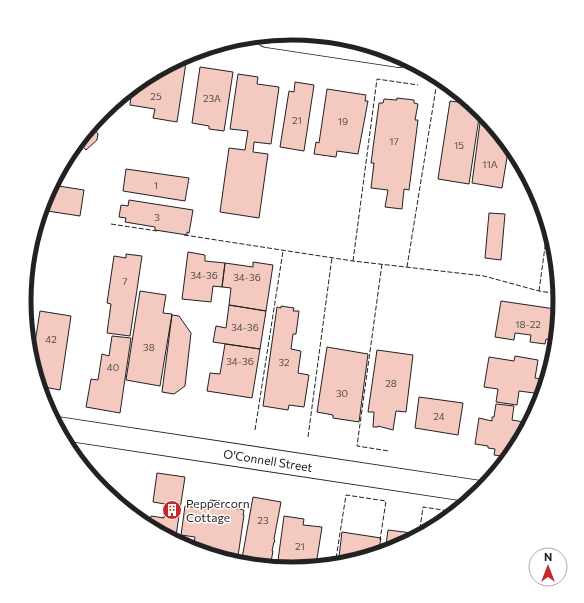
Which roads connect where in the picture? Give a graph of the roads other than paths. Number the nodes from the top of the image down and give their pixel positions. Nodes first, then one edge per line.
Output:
1 (294, 40) edge
2 (367, 51) edge
3 (64, 429) edge
4 (472, 491) edge

1 - 2 street
3 - 4 street, O'Connell Street

